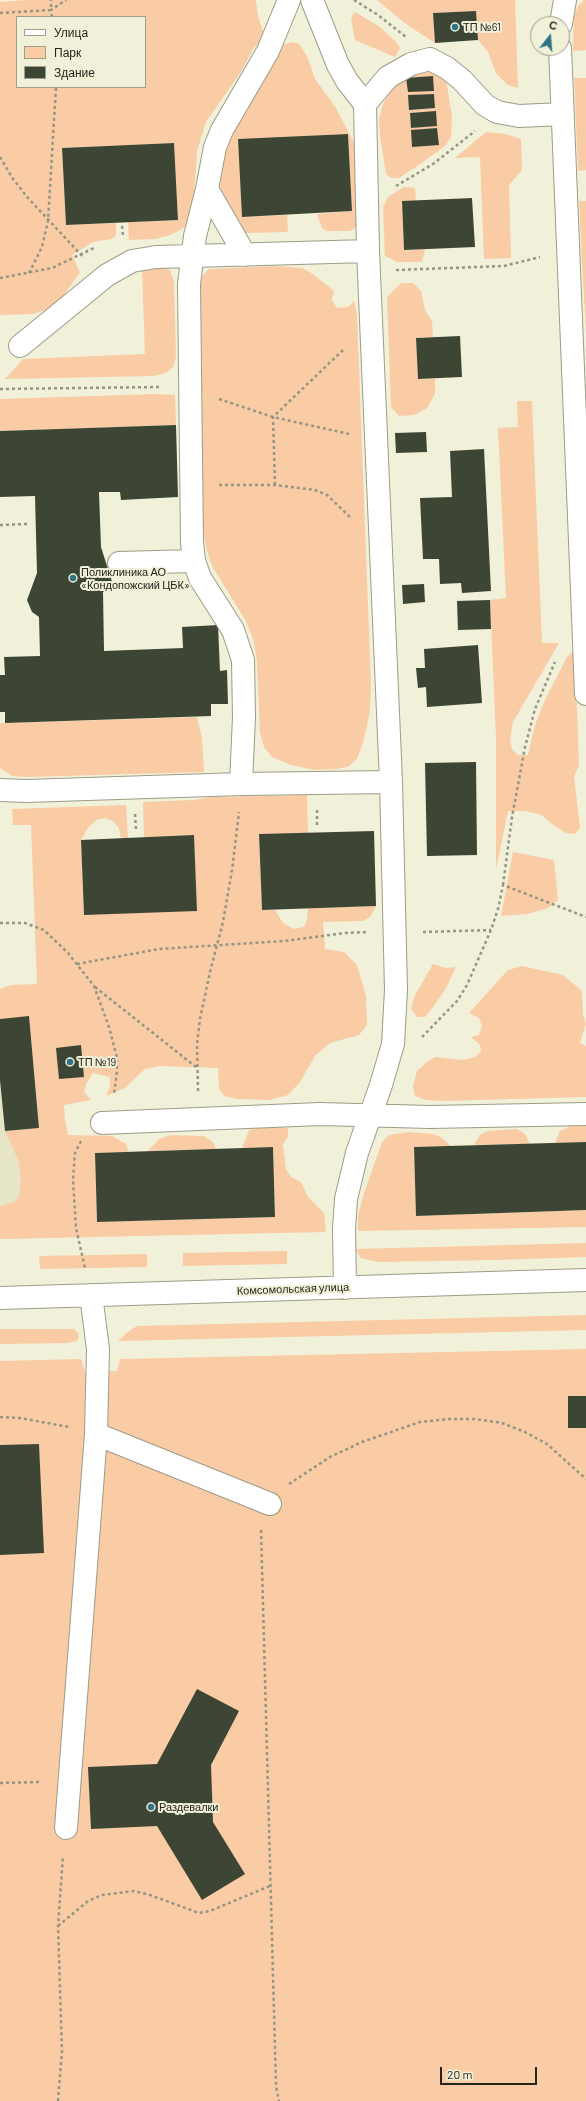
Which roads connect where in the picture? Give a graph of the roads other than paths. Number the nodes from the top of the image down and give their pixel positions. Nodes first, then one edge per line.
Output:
1 (289, 0) edge
2 (312, 0) edge
3 (566, 0) edge
4 (563, 16) edge
5 (560, 56) edge
6 (365, 104) junction
7 (563, 114) junction
8 (207, 189) junction
9 (245, 255) junction
10 (192, 256) junction
11 (369, 261) junction
12 (20, 346) dead end
13 (194, 560) junction
14 (119, 563) dead end
15 (585, 614) edge
16 (586, 694) edge
17 (391, 782) junction
18 (241, 784) junction
19 (0, 790) edge
20 (371, 1114) junction
21 (586, 1114) edge
22 (102, 1123) road end
23 (586, 1280) edge
24 (345, 1288) junction
25 (91, 1295) junction
26 (0, 1298) edge
27 (96, 1434) junction
28 (270, 1504) road end
29 (66, 1828) road end

1 - 8 street
2 - 6 street
3 - 4 street
5 - 7 street
6 - 7 street
6 - 11 street
7 - 15 street
8 - 9 street
8 - 10 street
9 - 10 street
9 - 11 street
10 - 12 street
10 - 13 street
11 - 17 street
13 - 14 street
13 - 18 street
15 - 16 street
17 - 18 street
17 - 20 street
18 - 19 street
20 - 21 street
20 - 22 street
20 - 24 street
23 - 24 street, Комсомольская улица
24 - 25 street, Комсомольская улица
25 - 26 street, Комсомольская улица
25 - 27 street
27 - 28 street
27 - 29 street

